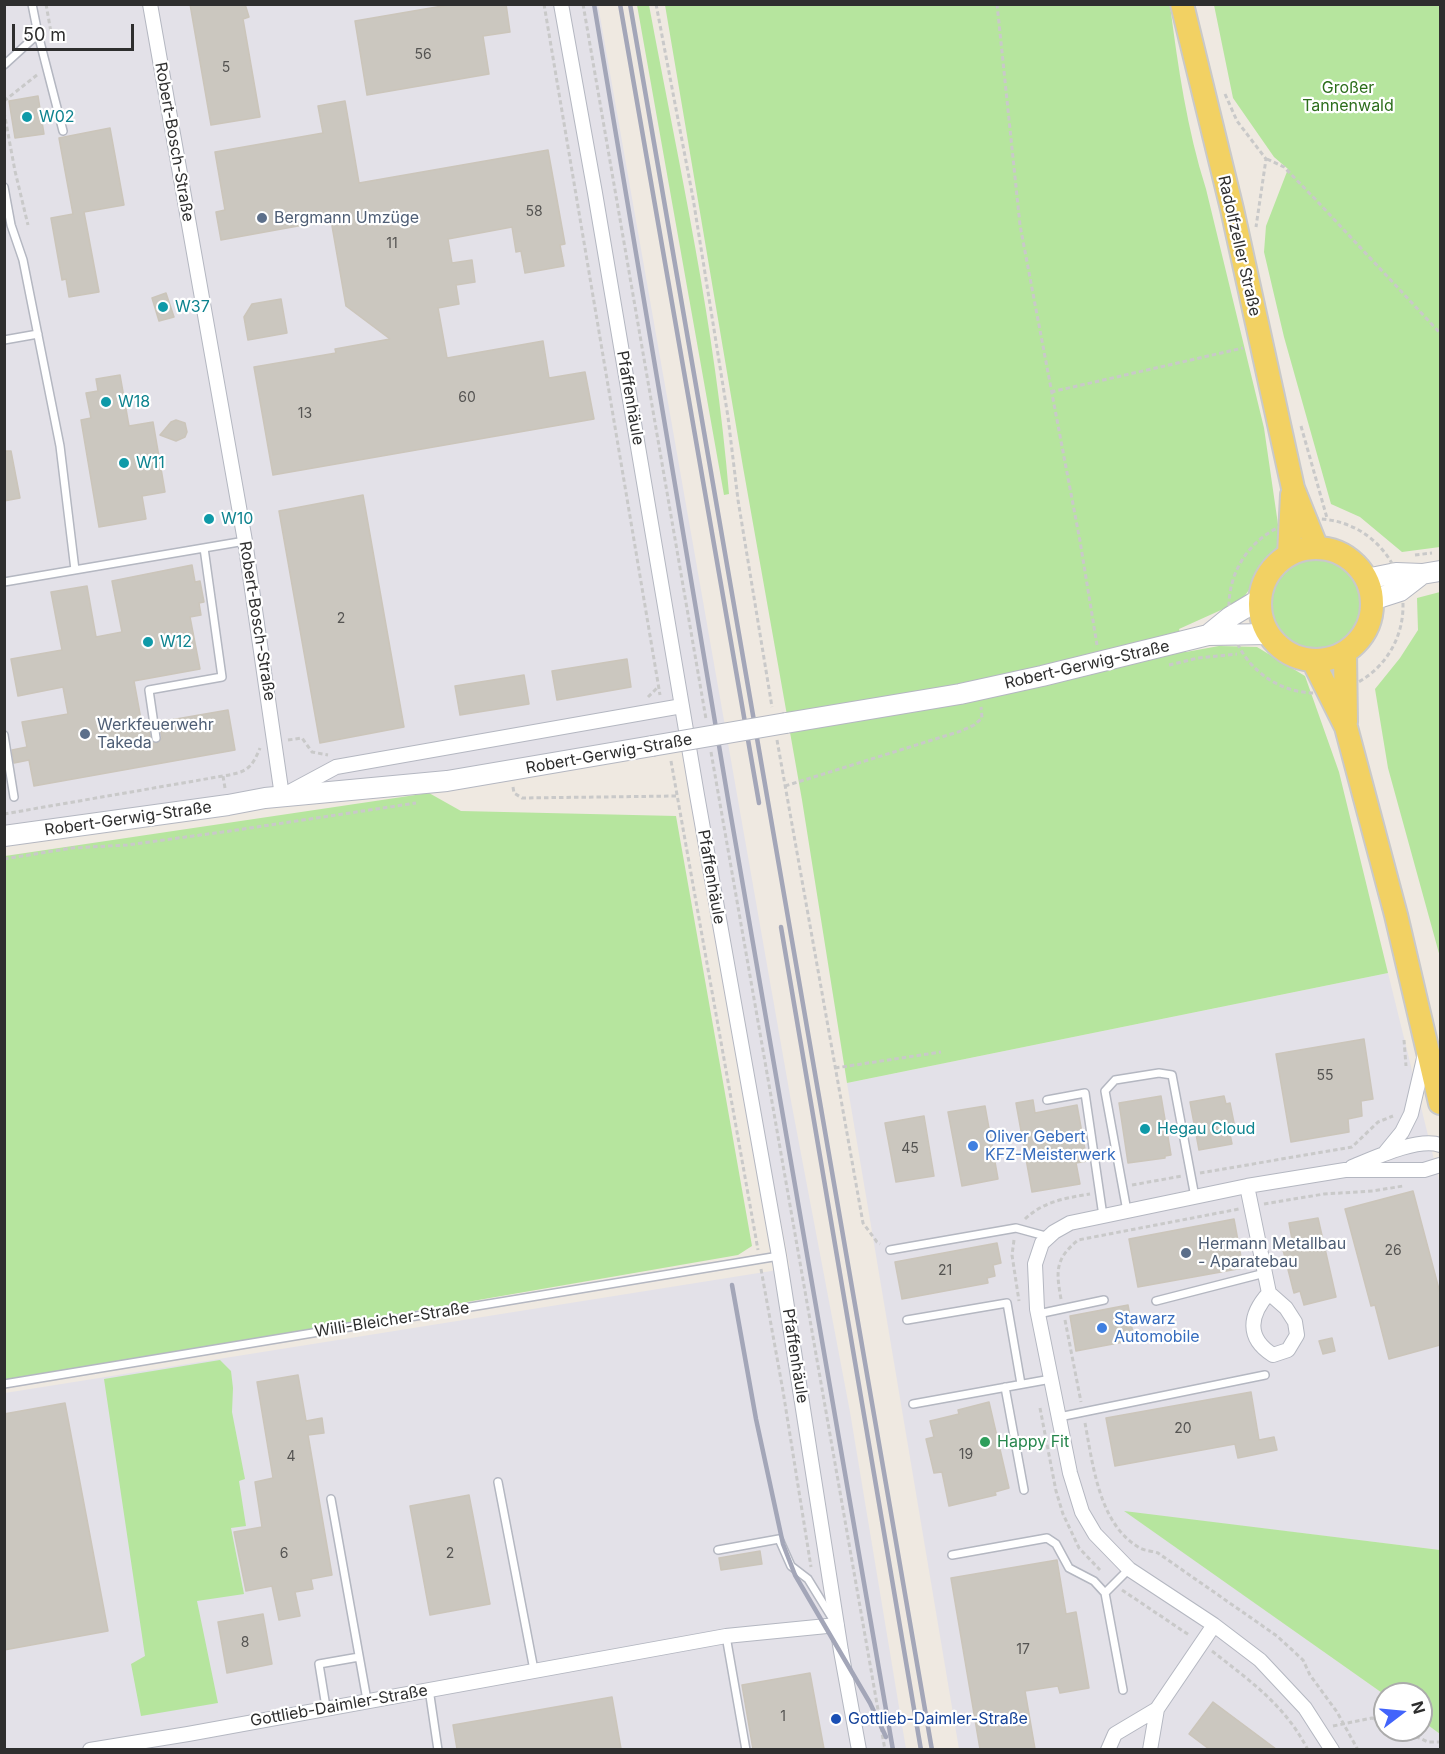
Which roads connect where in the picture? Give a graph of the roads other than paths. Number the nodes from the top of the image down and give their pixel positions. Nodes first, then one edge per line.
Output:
1 (32, 4) edge
2 (150, 4) edge
3 (561, 4) edge
4 (1182, 4) edge
5 (38, 34) junction
6 (4, 65) edge
7 (63, 131) dead end
8 (4, 187) edge
9 (8, 226) edge
10 (38, 334) junction
11 (4, 340) edge
12 (1293, 488) junction
13 (245, 542) junction
14 (204, 548) junction
15 (1317, 548) junction
16 (1289, 555) junction
17 (75, 570) junction
18 (1431, 573) edge
19 (4, 582) edge
20 (1369, 590) junction
21 (1260, 599) junction
22 (1268, 634) junction
23 (1208, 635) junction
24 (1345, 653) junction
25 (1313, 661) junction
26 (682, 706) junction
27 (1346, 727) junction
28 (4, 735) edge
29 (156, 738) dead end
30 (282, 796) junction
31 (14, 797) dead end
32 (4, 836) edge
33 (1426, 1046) junction
34 (1047, 1100) dead end
35 (1440, 1103) edge
36 (1440, 1145) edge
37 (1384, 1155) junction
38 (1440, 1165) edge
39 (1345, 1170) junction
40 (1247, 1186) junction
41 (1194, 1197) junction
42 (1126, 1211) junction
43 (1103, 1215) junction
44 (1049, 1237) junction
45 (890, 1250) road end
46 (779, 1256) junction
47 (1265, 1273) junction
48 (1269, 1293) dead end
49 (1104, 1300) dead end
50 (1156, 1301) dead end
51 (1038, 1314) junction
52 (908, 1320) dead end
53 (1265, 1375) dead end
54 (1051, 1379) junction
55 (4, 1384) edge
56 (1021, 1384) junction
57 (1005, 1387) junction
58 (913, 1404) dead end
59 (1059, 1417) junction
60 (498, 1482) dead end
61 (1024, 1490) dead end
62 (331, 1499) dead end
63 (718, 1550) dead end
64 (952, 1555) dead end
65 (1129, 1569) junction
66 (1105, 1593) junction
67 (837, 1625) junction
68 (1214, 1625) junction
69 (726, 1636) junction
70 (359, 1657) junction
71 (534, 1670) junction
72 (429, 1689) junction
73 (1123, 1690) dead end
74 (367, 1700) junction
75 (326, 1707) junction
76 (1157, 1709) junction
77 (90, 1749) edge
78 (438, 1749) edge
79 (746, 1749) edge
80 (859, 1749) edge
81 (1108, 1749) edge
82 (1150, 1749) edge
83 (1332, 1749) edge

1 - 5 lane
2 - 13 street, Robert-Bosch-Straße
3 - 26 street, Pfaffenhäule
4 - 12 main road, Radolfzeller Straße
5 - 6 lane
5 - 7 lane
8 - 9 lane
9 - 10 lane
10 - 11 lane
10 - 17 lane
12 - 15 main road
12 - 16 main road
13 - 14 lane
13 - 30 street, Robert-Bosch-Straße
14 - 17 lane
14 - 29 lane
15 - 16 main road
15 - 20 main road
16 - 21 main road
17 - 19 lane
18 - 20 street
20 - 24 main road
21 - 22 main road
21 - 23 street, Robert-Gerwig-Straße
22 - 23 street, Robert-Gerwig-Straße
22 - 25 main road
23 - 30 street, Robert-Gerwig-Straße, bridge
24 - 25 main road
24 - 27 main road
25 - 27 main road
26 - 30 street
26 - 46 street, Pfaffenhäule
27 - 33 main road
28 - 31 lane
30 - 32 street, Robert-Gerwig-Straße
33 - 35 main road
33 - 37 street
34 - 43 lane
36 - 37 street
37 - 39 street
38 - 39 street
39 - 40 street
40 - 41 street
40 - 47 street
41 - 42 street
41 - 42 lane
42 - 43 street
43 - 44 street
44 - 45 lane
44 - 51 street
46 - 55 lane, Willi-Bleicher-Straße
46 - 67 street, Pfaffenhäule
47 - 48 street
47 - 50 lane
49 - 51 lane
51 - 54 street
52 - 56 lane
53 - 59 lane
54 - 56 lane
54 - 59 street
56 - 57 lane
57 - 58 lane
57 - 61 lane
59 - 65 street
60 - 71 lane
62 - 70 lane
63 - 67 lane
64 - 66 lane
65 - 66 lane
65 - 68 street
66 - 73 lane
67 - 69 street, Gottlieb-Daimler-Straße
67 - 80 street, Pfaffenhäule
68 - 76 street
68 - 83 street
69 - 71 street, Gottlieb-Daimler-Straße
69 - 79 lane
70 - 74 lane
70 - 75 lane
71 - 72 street, Gottlieb-Daimler-Straße
72 - 74 street, Gottlieb-Daimler-Straße
72 - 78 lane
74 - 75 street, Gottlieb-Daimler-Straße
75 - 77 street, Gottlieb-Daimler-Straße
76 - 81 street
76 - 82 street

